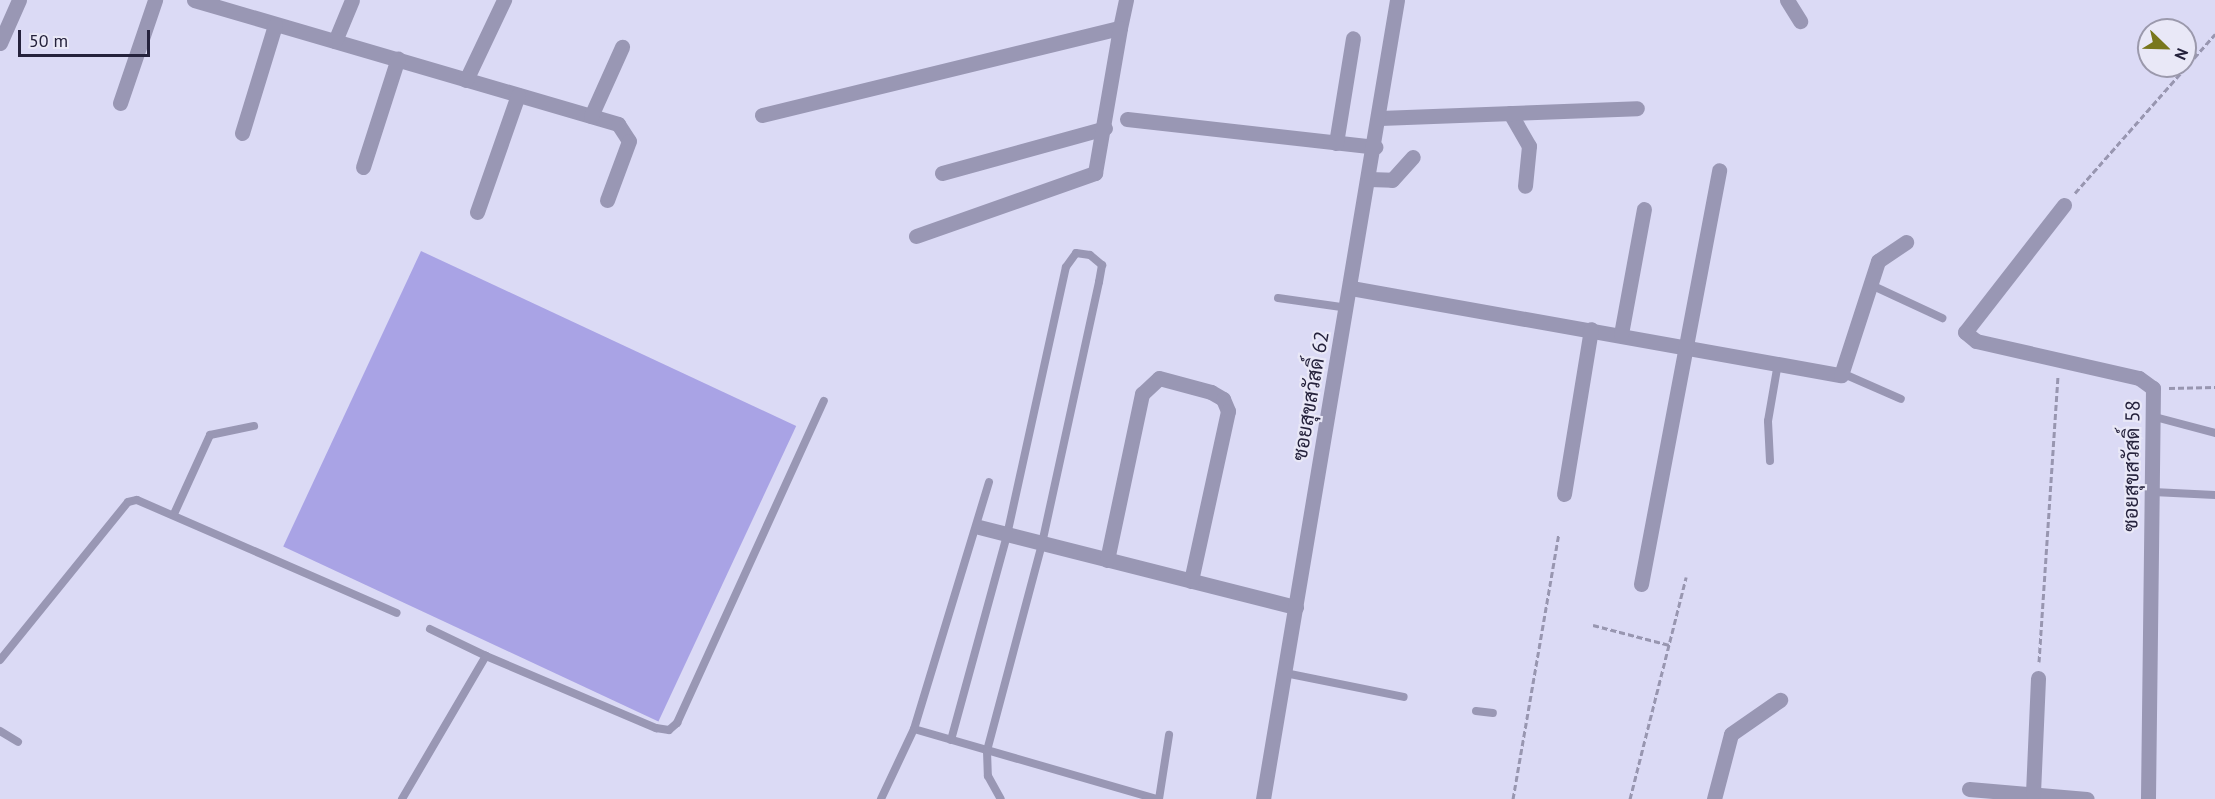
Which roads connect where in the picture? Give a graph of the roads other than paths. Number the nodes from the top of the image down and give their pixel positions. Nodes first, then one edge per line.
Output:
1 (19, 0) edge
2 (155, 0) edge
3 (352, 0) edge
4 (504, 0) edge
5 (1126, 0) edge
6 (1397, 0) edge
7 (1787, 0) edge
8 (202, 1) edge
9 (1800, 21) dead end
10 (275, 25) junction
11 (1120, 28) junction
12 (1353, 38) dead end
13 (335, 42) junction
14 (0, 43) edge
15 (622, 47) dead end
16 (398, 58) junction
17 (466, 80) junction
18 (518, 95) junction
19 (120, 103) dead end
20 (1637, 108) dead end
21 (1509, 113) junction
22 (591, 116) junction
23 (762, 116) dead end
24 (1380, 118) junction
25 (1127, 119) dead end
26 (1105, 128) junction
27 (242, 133) dead end
28 (1336, 143) junction
29 (1375, 147) junction
30 (1413, 157) dead end
31 (363, 167) dead end
32 (1719, 170) dead end
33 (942, 173) dead end
34 (1369, 179) junction
35 (1525, 186) dead end
36 (607, 200) dead end
37 (2064, 205) road end
38 (1644, 209) dead end
39 (477, 212) dead end
40 (916, 236) dead end
41 (1906, 242) dead end
42 (1869, 284) junction
43 (1351, 288) junction
44 (1278, 298) dead end
45 (1348, 308) junction
46 (1942, 318) dead end
47 (1591, 329) junction
48 (1621, 334) junction
49 (1689, 345) junction
50 (1778, 362) junction
51 (1844, 374) junction
52 (1901, 399) dead end
53 (824, 401) dead end
54 (2155, 417) junction
55 (254, 426) dead end
56 (2215, 433) edge
57 (1770, 461) dead end
58 (989, 482) dead end
59 (2153, 492) junction
60 (1564, 494) dead end
61 (2215, 495) edge
62 (174, 514) junction
63 (979, 527) junction
64 (1007, 536) junction
65 (1042, 544) junction
66 (1107, 560) junction
67 (1191, 581) junction
68 (1641, 584) dead end
69 (1296, 607) junction
70 (398, 613) dead end
71 (430, 629) dead end
72 (486, 656) junction
73 (0, 660) edge
74 (1285, 673) junction
75 (2038, 678) road end
76 (1404, 697) dead end
77 (1780, 700) dead end
78 (1476, 711) dead end
79 (1492, 713) dead end
80 (914, 729) junction
81 (0, 731) edge
82 (1169, 735) dead end
83 (951, 740) junction
84 (18, 742) dead end
85 (987, 751) junction
86 (1969, 789) dead end
87 (2033, 793) junction
88 (402, 799) edge
89 (881, 799) edge
90 (1001, 799) edge
91 (1158, 799) edge
92 (1263, 799) edge
93 (1714, 799) edge
94 (2087, 799) edge
95 (2148, 799) edge

1 - 14 street
2 - 19 street
3 - 13 street
4 - 17 street
5 - 11 street
6 - 24 street, ซอยสุขสวัสดิ์ 62
7 - 9 street
8 - 10 street
10 - 13 street
10 - 27 street
11 - 23 street
11 - 26 street
12 - 28 street
13 - 16 street
15 - 22 street
16 - 17 street
16 - 31 street
17 - 18 street
18 - 22 street
18 - 39 street
20 - 21 street
21 - 24 street
21 - 35 street
22 - 36 street
24 - 29 street, ซอยสุขสวัสดิ์ 62
25 - 28 street
26 - 33 street
26 - 40 street
28 - 29 street
29 - 34 street, ซอยสุขสวัสดิ์ 62
30 - 34 street
32 - 49 street
34 - 43 street, ซอยสุขสวัสดิ์ 62
37 - 54 street, ซอยสุขสวัสดิ์ 58
38 - 48 street
41 - 42 street
42 - 46 lane
42 - 51 street
43 - 45 street, ซอยสุขสวัสดิ์ 62
43 - 47 street
44 - 45 lane
45 - 69 street, ซอยสุขสวัสดิ์ 62
47 - 48 street
47 - 60 street
48 - 49 street
49 - 50 street
49 - 68 street
50 - 51 street
50 - 57 lane
51 - 52 lane
53 - 72 lane
54 - 56 lane
54 - 59 street, ซอยสุขสวัสดิ์ 58
55 - 62 lane
58 - 63 lane
59 - 61 lane
59 - 95 street, ซอยสุขสวัสดิ์ 58
62 - 70 lane
62 - 73 lane
63 - 64 street
63 - 80 lane
64 - 65 street
64 - 65 lane
64 - 83 lane
65 - 66 street
65 - 85 lane
66 - 67 street
66 - 67 street
67 - 69 street
69 - 74 street, ซอยสุขสวัสดิ์ 62
71 - 72 lane
72 - 88 lane
74 - 76 lane
74 - 92 street, ซอยสุขสวัสดิ์ 62
75 - 87 street
77 - 93 street
78 - 79 lane
80 - 83 lane
80 - 89 lane
81 - 84 lane
82 - 91 lane
83 - 85 lane
85 - 90 lane
85 - 91 lane
86 - 87 street
87 - 94 street

